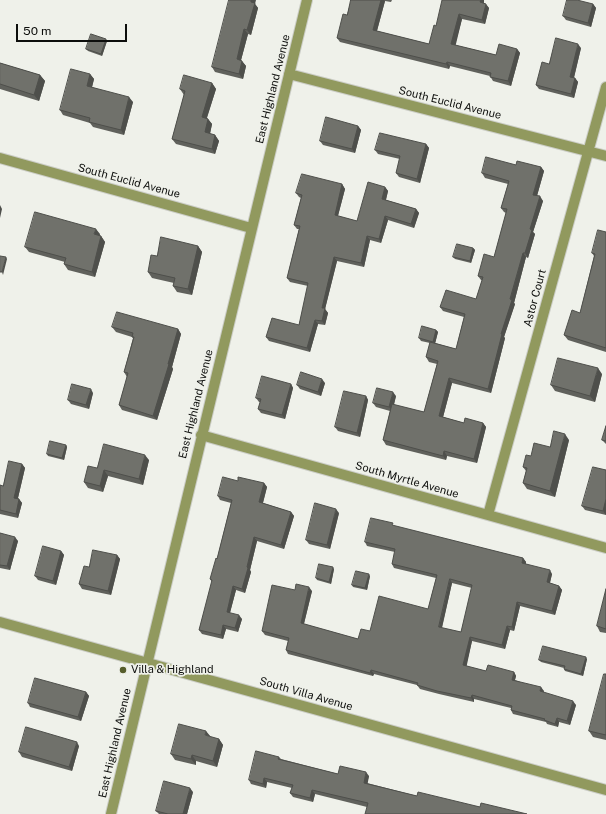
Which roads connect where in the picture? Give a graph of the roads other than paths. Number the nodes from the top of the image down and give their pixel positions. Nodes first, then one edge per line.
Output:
1 (306, 0) edge
2 (289, 74) junction
3 (606, 87) edge
4 (588, 151) junction
5 (606, 156) edge
6 (0, 158) edge
7 (251, 228) junction
8 (201, 435) junction
9 (488, 515) junction
10 (606, 548) edge
11 (0, 622) edge
12 (146, 662) junction
13 (606, 790) edge
14 (111, 814) edge

1 - 2 street, East Highland Avenue
2 - 4 street, South Euclid Avenue
2 - 7 street, East Highland Avenue
3 - 4 street, Astor Court
4 - 5 street, South Euclid Avenue
4 - 9 street, Astor Court
6 - 7 street, South Euclid Avenue
7 - 8 street, East Highland Avenue
8 - 9 street, South Myrtle Avenue
8 - 12 street, East Highland Avenue
9 - 10 street, South Myrtle Avenue
11 - 12 street, South Villa Avenue
12 - 13 street, South Villa Avenue
12 - 14 street, East Highland Avenue

